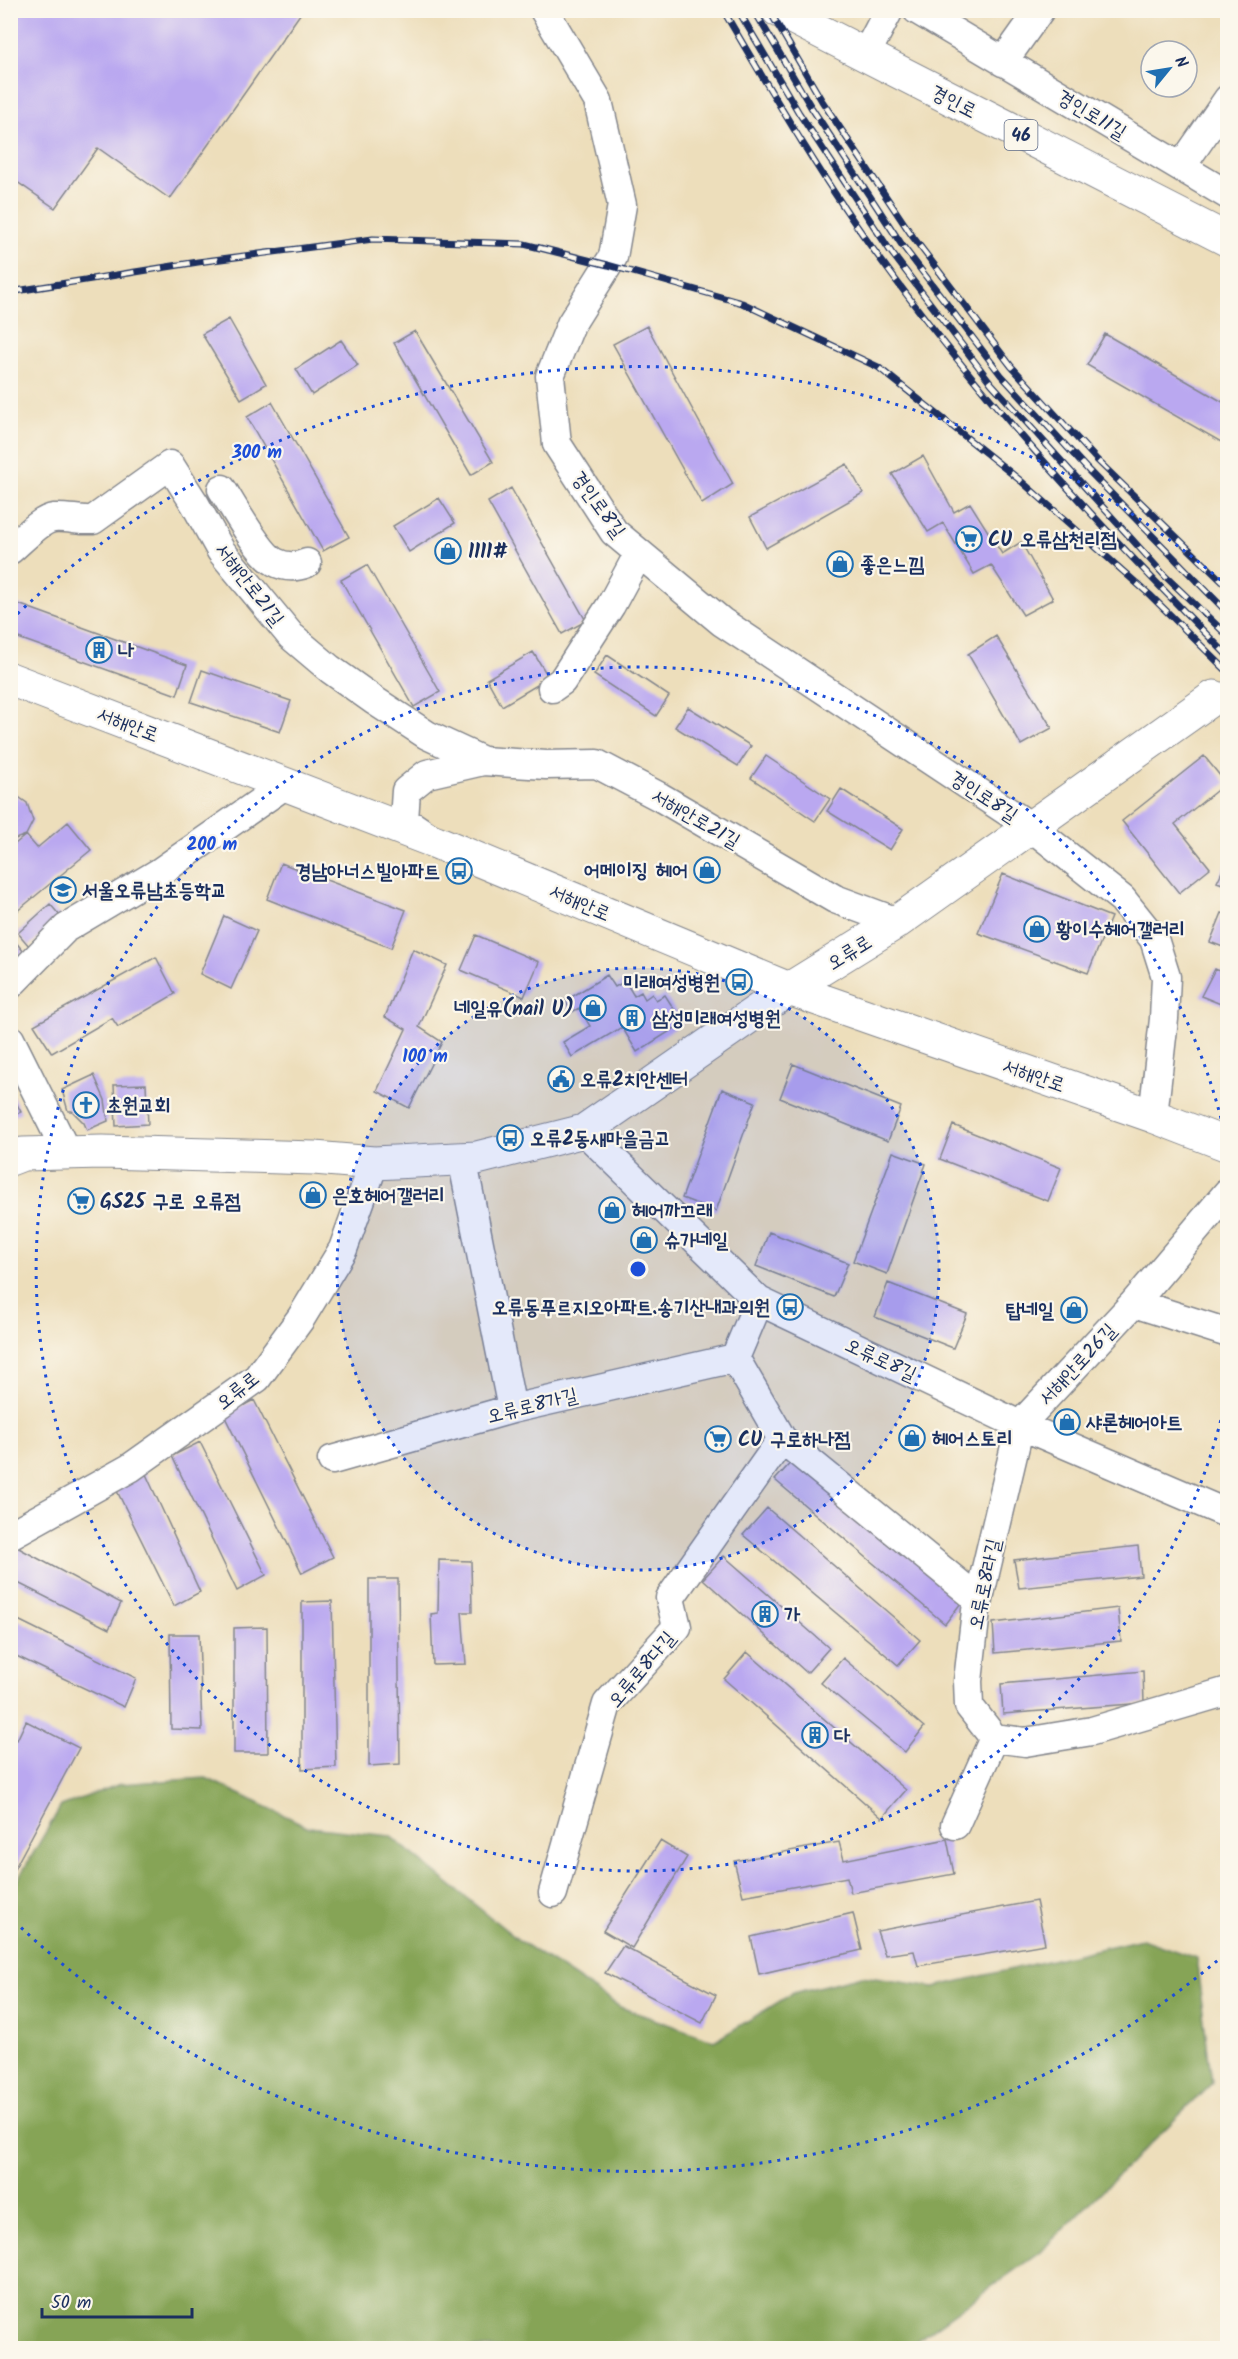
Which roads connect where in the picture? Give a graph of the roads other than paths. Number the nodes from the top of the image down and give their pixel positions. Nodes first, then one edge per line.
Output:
1 (544, 10) edge
2 (889, 10) edge
3 (917, 10) edge
4 (1040, 10) edge
5 (799, 17) edge
6 (866, 56) junction
7 (1003, 62) junction
8 (1227, 99) edge
9 (1181, 167) junction
10 (1227, 195) edge
11 (1227, 240) edge
12 (222, 489) dead end
13 (10, 550) edge
14 (639, 553) junction
15 (307, 563) dead end
16 (10, 679) edge
17 (552, 688) dead end
18 (1214, 697) dead end
19 (483, 761) junction
20 (286, 784) junction
21 (1031, 827) junction
22 (436, 842) junction
23 (897, 922) junction
24 (10, 985) edge
25 (789, 989) junction
26 (10, 1039) edge
27 (1153, 1116) junction
28 (584, 1131) junction
29 (1227, 1144) edge
30 (67, 1153) junction
31 (462, 1158) junction
32 (10, 1159) edge
33 (374, 1163) junction
34 (1227, 1192) edge
35 (759, 1301) junction
36 (1134, 1303) junction
37 (1227, 1333) edge
38 (735, 1358) junction
39 (512, 1409) junction
40 (1020, 1425) junction
41 (782, 1439) junction
42 (332, 1460) dead end
43 (1227, 1514) edge
44 (10, 1535) edge
45 (979, 1600) junction
46 (1227, 1691) edge
47 (994, 1738) junction
48 (955, 1825) dead end
49 (553, 1893) dead end

1 - 14 street, 경인로8길
2 - 6 street
3 - 7 street, 경인로11길
4 - 7 street
5 - 6 main road, 경인로 / 46
6 - 11 main road, 경인로 / 46
7 - 9 street, 경인로11길
8 - 9 street
9 - 10 street, 경인로11길
12 - 15 street
13 - 19 street, 서해안로21길
14 - 17 street
14 - 21 street, 경인로8길
16 - 20 main road, 서해안로
18 - 21 main road, 오류로
19 - 22 street, 서해안로21길
19 - 23 street, 서해안로21길
20 - 22 main road, 서해안로
20 - 24 street
21 - 23 main road, 오류로
21 - 27 street
22 - 25 main road, 서해안로
23 - 25 main road, 오류로
25 - 27 main road, 서해안로
25 - 28 main road, 오류로
26 - 30 street
27 - 29 main road, 서해안로
28 - 31 main road, 오류로
28 - 35 street, 오류로8길
30 - 32 main road, 오류로
30 - 33 main road, 오류로
31 - 33 main road, 오류로
31 - 39 street
33 - 44 street, 오류로
34 - 36 street, 서해안로26길
35 - 38 street
35 - 40 street, 오류로8길
36 - 37 street
36 - 40 street, 서해안로26길
38 - 39 street, 오류로8가길
38 - 41 street
39 - 42 street, 오류로8가길
40 - 43 street, 오류로8길
40 - 45 street, 오류로8라길
41 - 45 street
41 - 49 street, 오류로8다길
45 - 47 street, 오류로8라길
46 - 47 street
47 - 48 street

